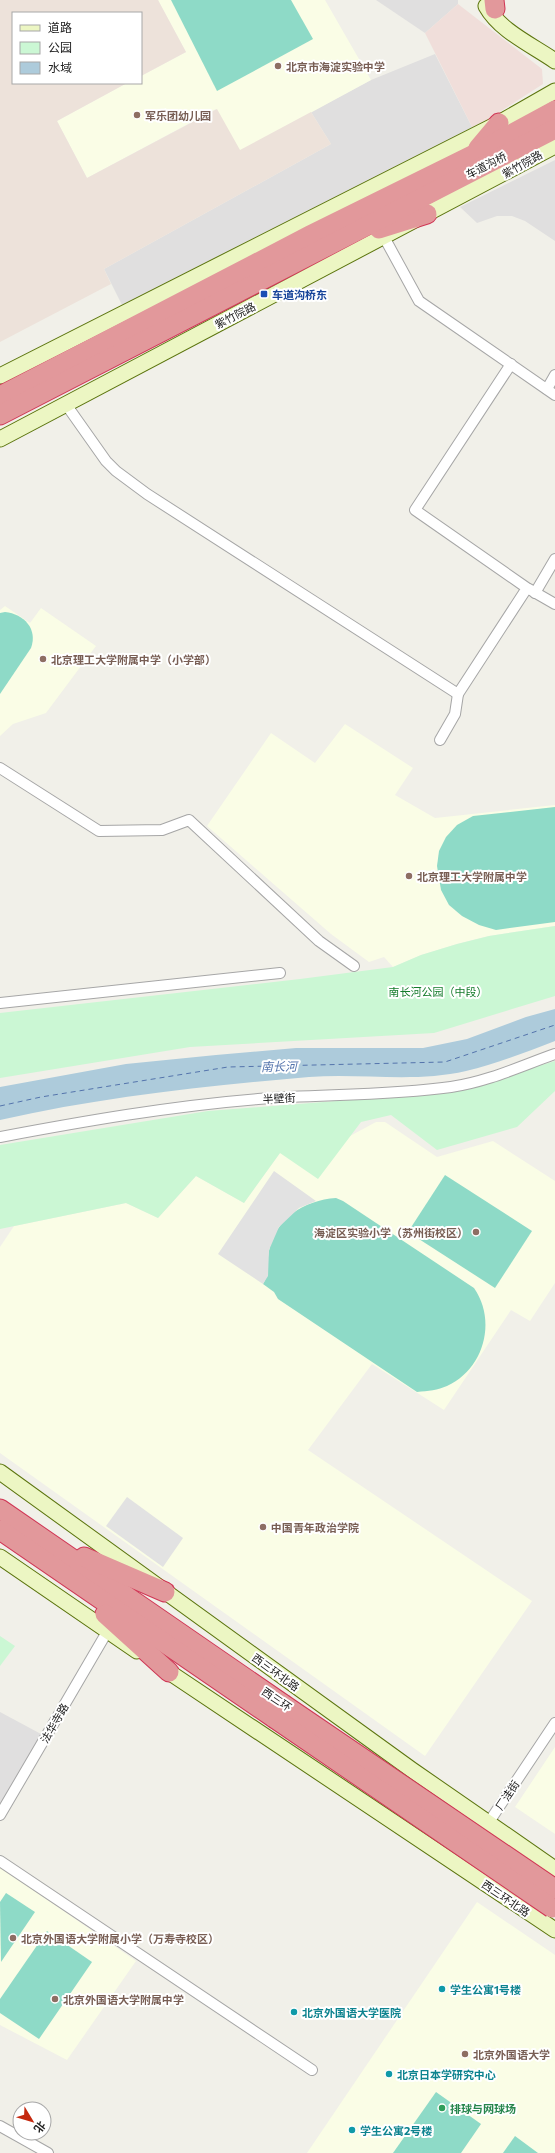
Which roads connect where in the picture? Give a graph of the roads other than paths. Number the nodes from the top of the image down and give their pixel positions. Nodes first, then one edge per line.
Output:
1 (490, 4) edge
2 (534, 44) junction
3 (555, 56) edge
4 (555, 61) edge
5 (555, 91) edge
6 (555, 110) edge
7 (498, 123) junction
8 (555, 129) edge
9 (552, 147) edge
10 (474, 154) junction
11 (421, 207) junction
12 (384, 237) junction
13 (511, 364) junction
14 (555, 375) edge
15 (0, 376) edge
16 (551, 392) edge
17 (0, 396) edge
18 (65, 403) junction
19 (0, 415) edge
20 (0, 439) edge
21 (555, 559) edge
22 (531, 591) junction
23 (555, 604) edge
24 (458, 694) junction
25 (440, 740) dead end
26 (0, 768) edge
27 (354, 966) dead end
28 (280, 973) dead end
29 (0, 1003) edge
30 (555, 1054) edge
31 (0, 1137) edge
32 (0, 1472) edge
33 (0, 1509) edge
34 (0, 1530) edge
35 (8, 1538) edge
36 (42, 1539) junction
37 (0, 1557) edge
38 (50, 1565) junction
39 (165, 1592) junction
40 (107, 1632) junction
41 (169, 1672) junction
42 (278, 1711) junction
43 (555, 1723) edge
44 (0, 1815) edge
45 (489, 1823) junction
46 (0, 1861) edge
47 (460, 1867) junction
48 (555, 1869) edge
49 (555, 1889) edge
50 (555, 1910) edge
51 (555, 1930) edge
52 (312, 2070) dead end
53 (0, 2126) edge
54 (48, 2153) edge

1 - 2 street
2 - 3 street
2 - 4 street
5 - 7 street
6 - 10 highway, 车道沟桥
7 - 10 highway
7 - 15 street
8 - 11 highway, 车道沟桥
9 - 11 street, 紫竹院路
10 - 17 highway
11 - 12 street, 紫竹院路
11 - 19 highway, 紫竹院路
12 - 13 street
12 - 18 street, 紫竹院路
13 - 16 street
13 - 22 street
14 - 16 street
18 - 20 street, 紫竹院路
18 - 24 street
21 - 22 street
22 - 23 street
22 - 24 street
24 - 25 street
26 - 27 street
28 - 29 street
30 - 31 street, 半壁街
32 - 39 street, 西三环北路
33 - 36 highway, 西三环
34 - 35 highway, 西三环
35 - 38 highway, 西三环
36 - 39 highway
36 - 42 highway, 西三环
37 - 40 street, 西三环北路
38 - 41 highway
38 - 42 highway, 西三环
39 - 45 street, 西三环北路
40 - 41 street, 西三环北路
40 - 44 street, 法华寺路
41 - 47 street, 西三环北路
42 - 49 highway, 西三环, bridge
42 - 50 highway, 西三环, bridge
43 - 45 street, 厂洼街
45 - 47 street, 厂洼街
45 - 48 street, 西三环北路
46 - 52 street
47 - 51 street, 西三环北路
53 - 54 street

